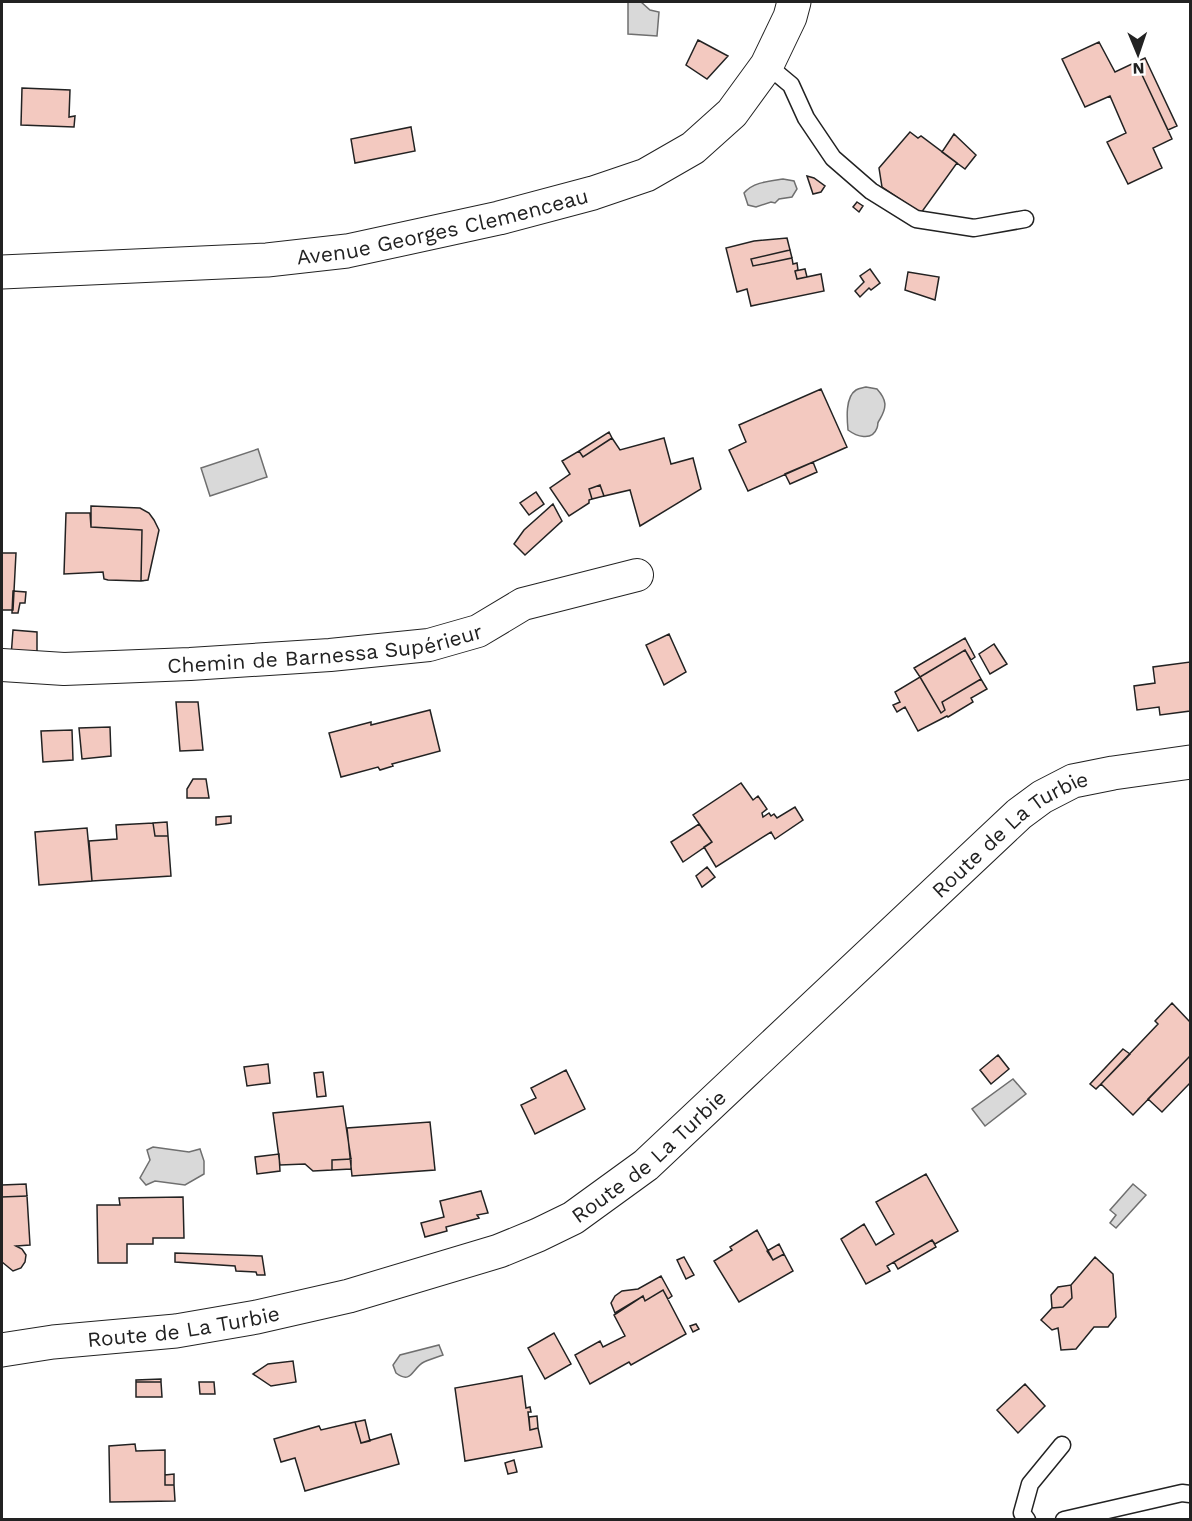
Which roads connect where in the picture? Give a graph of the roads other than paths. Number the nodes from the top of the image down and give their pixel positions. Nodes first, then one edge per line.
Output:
1 (794, 2) edge
2 (767, 65) junction
3 (1025, 219) dead end
4 (2, 272) edge
5 (637, 575) dead end
6 (2, 665) edge
7 (1191, 762) edge
8 (2, 1350) edge
9 (1062, 1445) dead end
10 (1191, 1494) edge
11 (1027, 1520) edge
12 (1064, 1520) edge

1 - 2 main road, Avenue Georges Clemenceau
2 - 3 lane
2 - 4 main road, Avenue Georges Clemenceau
5 - 6 street, Chemin de Barnessa Supérieur
7 - 8 main road, Route de La Turbie
9 - 11 lane
10 - 12 lane

